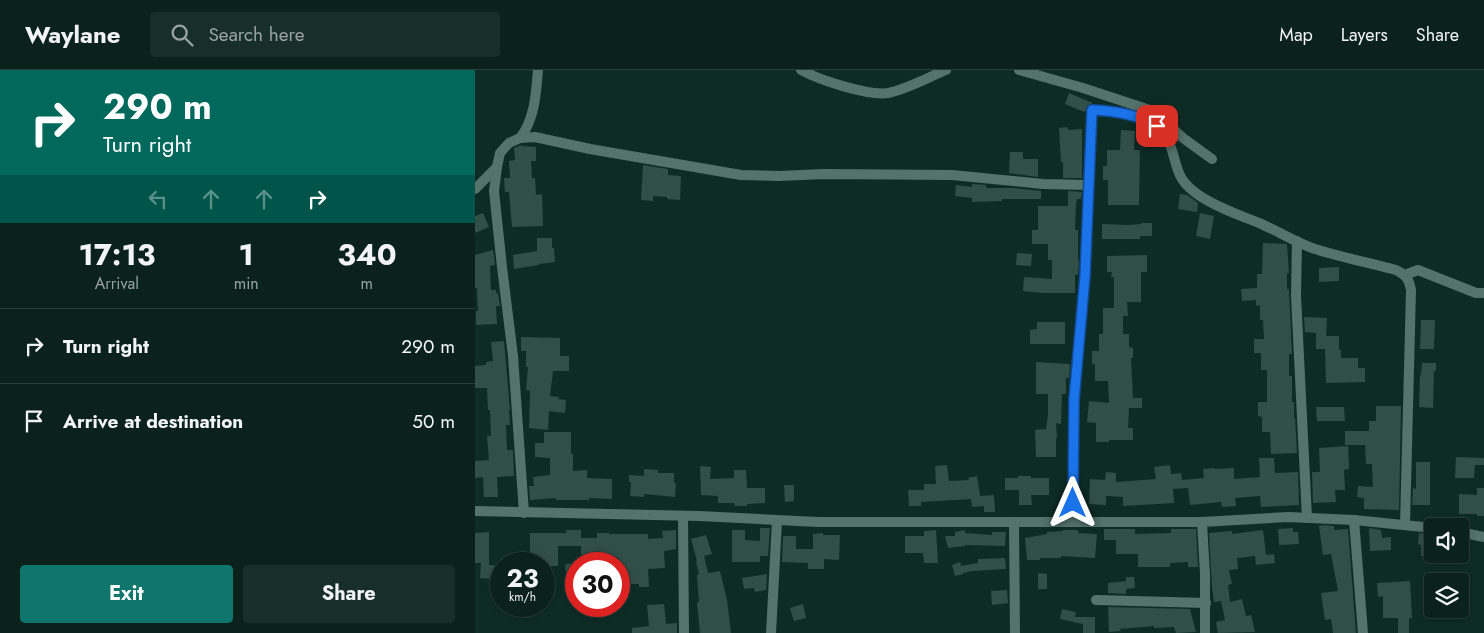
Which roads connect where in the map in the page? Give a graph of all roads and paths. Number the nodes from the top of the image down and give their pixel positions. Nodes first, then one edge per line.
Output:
1 (538, 70) edge
2 (801, 70) edge
3 (946, 70) edge
4 (1019, 70) edge
5 (520, 138) junction
6 (1212, 159) dead end
7 (497, 167) junction
8 (1089, 185) junction
9 (475, 189) edge
10 (1297, 241) junction
11 (1405, 275) junction
12 (1484, 293) edge
13 (475, 512) edge
14 (524, 512) junction
15 (683, 516) junction
16 (1307, 518) junction
17 (1354, 520) junction
18 (777, 521) junction
19 (1073, 522) junction
20 (1202, 522) junction
21 (1014, 523) junction
22 (1405, 525) junction
23 (1424, 527) edge
24 (1469, 534) edge
25 (1484, 536) edge
26 (1097, 600) dead end
27 (1206, 603) junction
28 (684, 633) edge
29 (771, 633) edge
30 (1015, 633) edge
31 (1205, 633) edge
32 (1363, 633) edge

1 - 5 street
2 - 3 street
4 - 6 street
5 - 7 street
5 - 8 street
7 - 9 street
7 - 14 street
8 - 10 street
8 - 19 street
10 - 11 street
10 - 16 street
11 - 12 street
11 - 22 street
13 - 14 street
14 - 15 street
15 - 18 street
15 - 28 street
16 - 17 street
16 - 20 street
17 - 22 street
17 - 32 street
18 - 21 street
18 - 29 street
19 - 20 street
19 - 21 street
20 - 27 street
21 - 30 street
22 - 23 street
24 - 25 street
26 - 27 street
27 - 31 street

